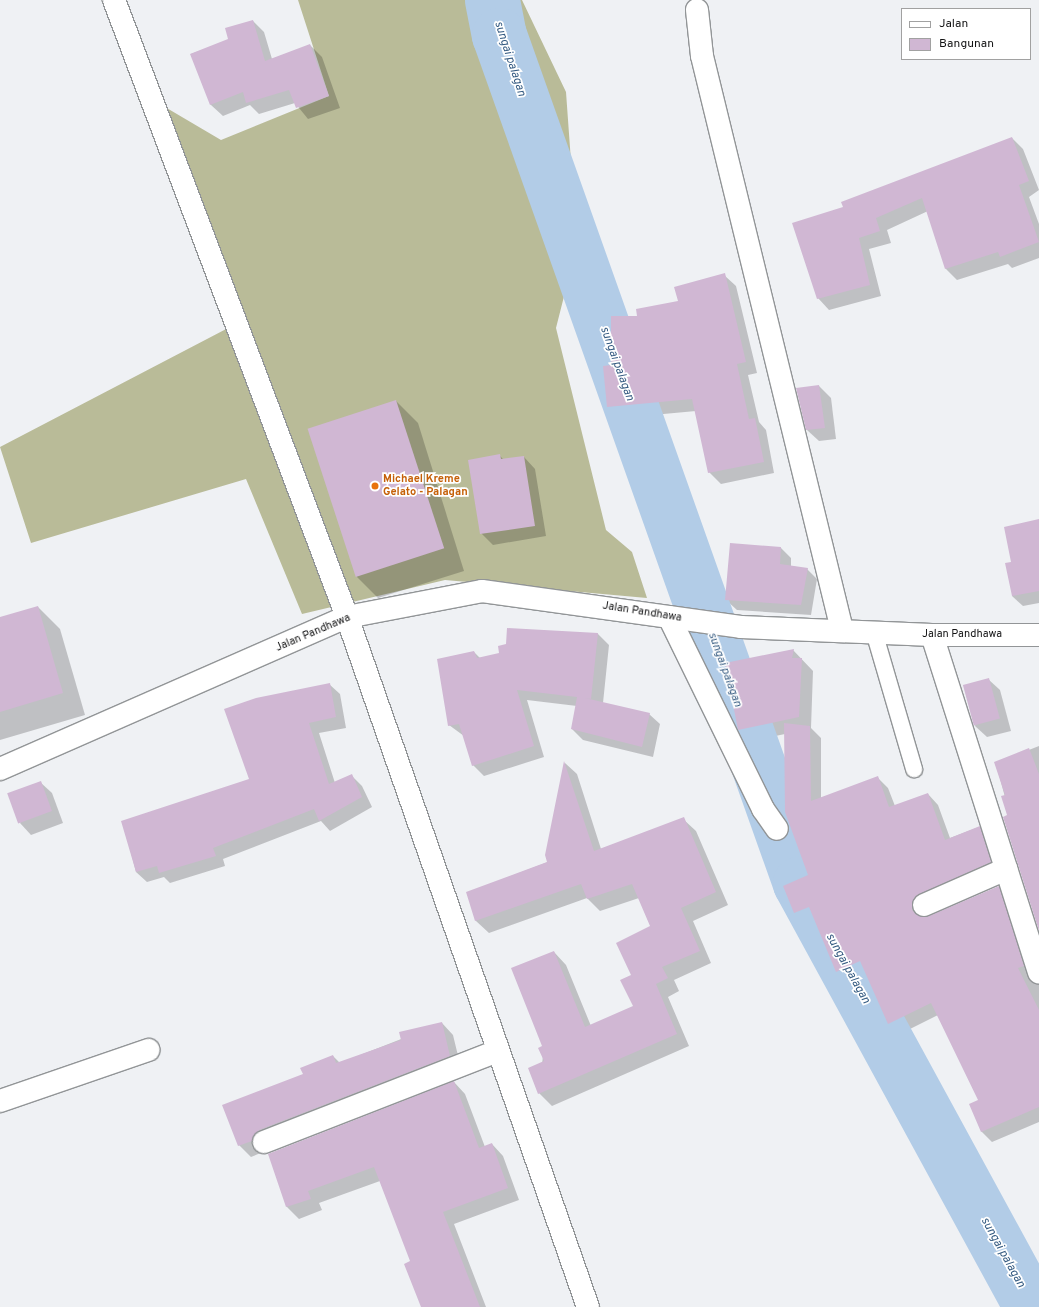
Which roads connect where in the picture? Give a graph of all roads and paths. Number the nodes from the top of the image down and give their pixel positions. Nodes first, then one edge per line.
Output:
1 (114, 0) edge
2 (697, 10) dead end
3 (669, 616) junction
4 (347, 617) junction
5 (842, 630) junction
6 (874, 632) junction
7 (932, 635) junction
8 (1039, 635) edge
9 (0, 769) edge
10 (914, 769) dead end
11 (777, 829) dead end
12 (1006, 869) junction
13 (924, 905) dead end
14 (1034, 941) edge
15 (1039, 972) edge
16 (148, 1050) dead end
17 (497, 1051) junction
18 (0, 1101) edge
19 (264, 1142) dead end
20 (588, 1307) edge

1 - 4 street
2 - 5 street
3 - 4 street, Jalan Pandhawa
3 - 5 street, Jalan Pandhawa
3 - 11 street
4 - 9 street, Jalan Pandhawa
4 - 17 street
5 - 6 street, Jalan Pandhawa
6 - 7 street, Jalan Pandhawa
6 - 10 lane
7 - 8 street, Jalan Pandhawa
7 - 12 street
12 - 13 street
12 - 14 street
14 - 15 street
16 - 18 street
17 - 19 street
17 - 20 street

